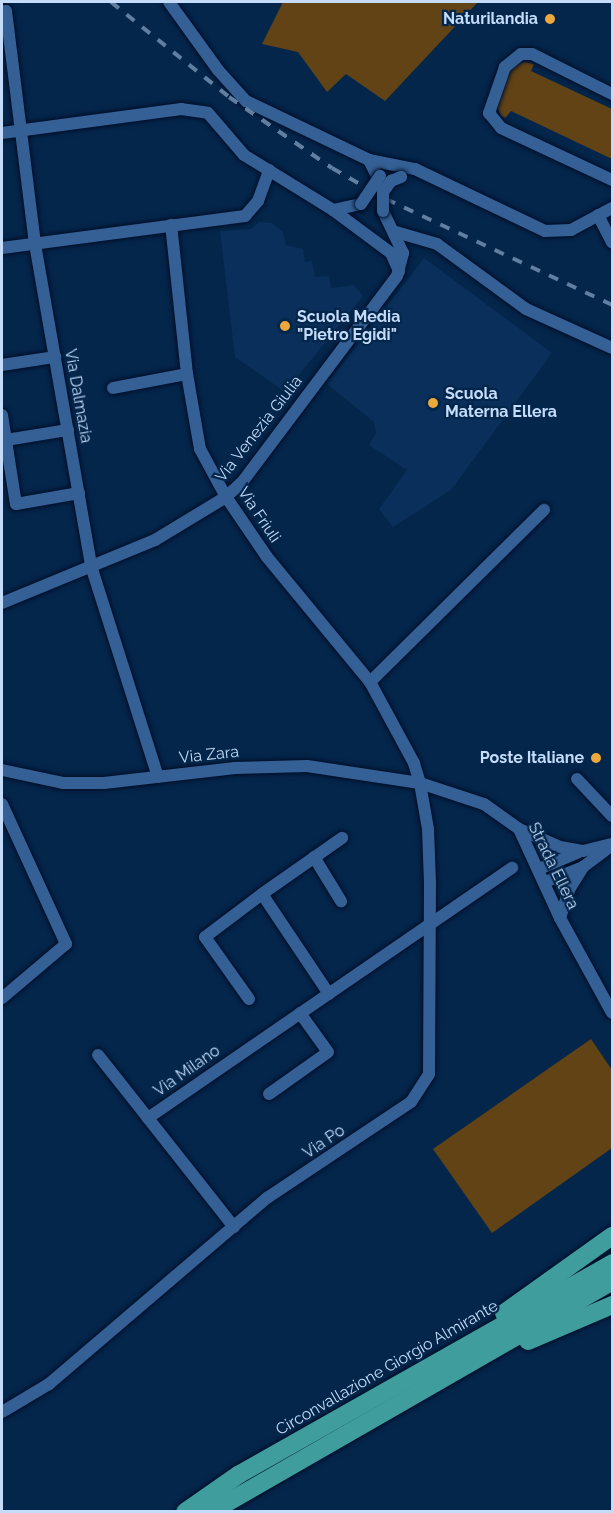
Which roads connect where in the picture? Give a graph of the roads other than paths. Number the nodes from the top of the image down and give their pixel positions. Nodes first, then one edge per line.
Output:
1 (169, 2) edge
2 (4, 12) edge
3 (612, 94) edge
4 (22, 130) junction
5 (2, 133) edge
6 (369, 160) junction
7 (269, 170) junction
8 (399, 172) junction
9 (380, 176) junction
10 (612, 180) edge
11 (383, 192) junction
12 (612, 208) edge
13 (333, 210) junction
14 (598, 215) junction
15 (171, 225) junction
16 (396, 232) junction
17 (612, 243) edge
18 (35, 244) junction
19 (2, 248) edge
20 (399, 271) junction
21 (612, 348) edge
22 (55, 357) junction
23 (2, 365) edge
24 (187, 374) junction
25 (113, 388) dead end
26 (2, 415) edge
27 (68, 430) junction
28 (6, 440) junction
29 (79, 493) junction
30 (226, 497) junction
31 (544, 510) dead end
32 (92, 569) junction
33 (2, 603) edge
34 (370, 682) junction
35 (2, 770) edge
36 (158, 777) junction
37 (577, 779) dead end
38 (420, 783) junction
39 (2, 804) edge
40 (612, 816) edge
41 (519, 829) junction
42 (342, 838) dead end
43 (612, 844) edge
44 (583, 851) junction
45 (314, 857) junction
46 (583, 867) junction
47 (512, 868) dead end
48 (538, 869) junction
49 (546, 882) junction
50 (262, 894) junction
51 (341, 901) dead end
52 (560, 918) junction
53 (429, 924) junction
54 (329, 994) junction
55 (2, 998) edge
56 (249, 999) dead end
57 (300, 1013) junction
58 (612, 1013) edge
59 (98, 1055) dead end
60 (269, 1094) dead end
61 (148, 1118) junction
62 (234, 1227) junction
63 (612, 1236) edge
64 (612, 1263) edge
65 (612, 1281) edge
66 (612, 1305) edge
67 (479, 1348) junction
68 (2, 1412) edge
69 (185, 1512) edge
70 (212, 1512) edge

1 - 6 street
2 - 4 street, Via Dalmazia
3 - 10 street
4 - 5 street
4 - 7 street
4 - 18 street, Via Dalmazia
6 - 8 street
6 - 9 street
7 - 13 street
7 - 15 street
8 - 9 street
8 - 11 street, bridge
8 - 14 street
9 - 11 street, bridge
9 - 13 street, bridge
11 - 16 street, bridge
12 - 14 street
13 - 20 street
14 - 17 street
15 - 18 street
15 - 24 street, Via Friuli
16 - 20 street
16 - 21 street
18 - 19 street
18 - 22 street, Via Dalmazia
20 - 30 street, Via Venezia Giulia
22 - 23 street
22 - 27 street, Via Dalmazia
24 - 25 street
24 - 30 street, Via Friuli
26 - 28 street
27 - 28 street
27 - 29 street, Via Dalmazia
28 - 29 street
29 - 32 street, Via Dalmazia
30 - 32 street, Via Venezia Giulia
30 - 34 street, Via Friuli
31 - 34 street
32 - 33 street, Via Venezia Giulia
32 - 36 street, Via Dalmazia
34 - 38 street, Via Friuli
35 - 36 street, Via Zara
36 - 38 street, Via Zara
37 - 40 street
38 - 41 street, Strada Ellera
38 - 53 street, Via Po
39 - 55 street
41 - 44 street
41 - 48 street, Strada Ellera
42 - 45 street
43 - 44 street
43 - 46 street
44 - 48 street
45 - 50 street
45 - 51 street
46 - 49 street
46 - 52 street
47 - 53 street, Via Milano
48 - 49 street, Strada Ellera
49 - 52 street, Strada Ellera
50 - 54 street
50 - 56 street
52 - 58 street, Strada Ellera
53 - 54 street, Via Milano
53 - 62 street, Via Po
54 - 57 street, Via Milano
57 - 60 street
57 - 61 street, Via Milano
59 - 61 street
61 - 62 street, Via Milano
62 - 68 street, Via Po
63 - 67 highway
64 - 67 highway, Circonvallazione Giorgio Almirante
65 - 67 highway, Circonvallazione Giorgio Almirante
66 - 67 highway
67 - 69 highway, Circonvallazione Giorgio Almirante
67 - 70 highway, Circonvallazione Giorgio Almirante

